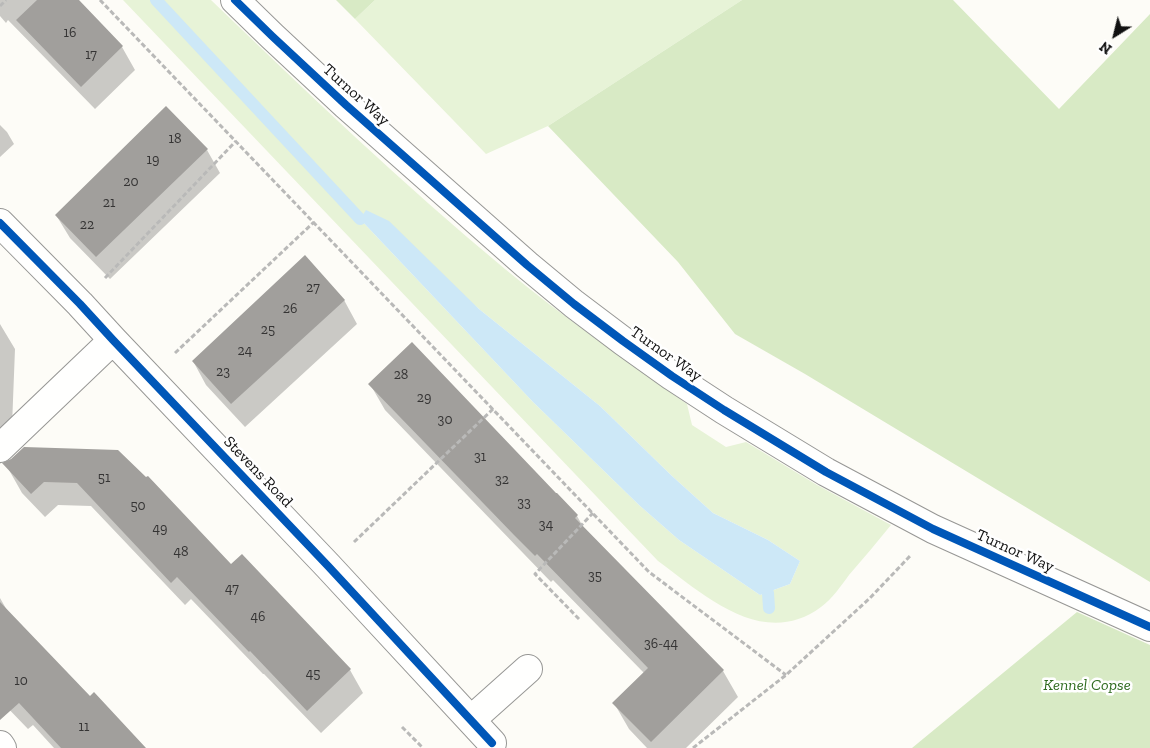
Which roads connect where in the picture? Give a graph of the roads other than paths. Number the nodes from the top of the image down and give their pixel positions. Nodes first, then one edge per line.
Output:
1 (235, 0) edge
2 (0, 223) edge
3 (113, 340) junction
4 (0, 448) edge
5 (1150, 627) edge
6 (528, 669) dead end
7 (472, 719) junction
8 (492, 743) dead end

1 - 5 street, Turnor Way
2 - 3 street, Stevens Road
3 - 4 street
3 - 7 street, Stevens Road
6 - 7 street
7 - 8 street, Stevens Road

